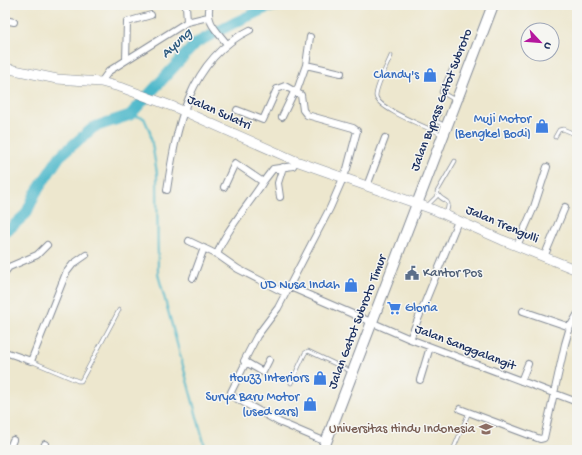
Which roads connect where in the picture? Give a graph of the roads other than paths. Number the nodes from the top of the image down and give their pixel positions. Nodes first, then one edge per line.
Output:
1 (186, 5) edge
2 (210, 5) edge
3 (493, 5) edge
4 (151, 16) dead end
5 (208, 16) junction
6 (5, 20) edge
7 (14, 22) dead end
8 (187, 22) junction
9 (250, 30) dead end
10 (310, 37) dead end
11 (227, 44) junction
12 (391, 56) dead end
13 (126, 60) junction
14 (306, 65) junction
15 (5, 68) edge
16 (452, 68) dead end
17 (342, 74) dead end
18 (101, 82) junction
19 (295, 92) junction
20 (455, 100) junction
21 (237, 110) dead end
22 (183, 112) junction
23 (438, 114) dead end
24 (282, 117) dead end
25 (444, 130) junction
26 (577, 135) edge
27 (554, 137) dead end
28 (384, 138) dead end
29 (296, 161) junction
30 (455, 161) dead end
31 (547, 166) dead end
32 (283, 167) junction
33 (344, 177) junction
34 (264, 182) junction
35 (367, 186) junction
36 (224, 187) dead end
37 (167, 190) dead end
38 (438, 195) junction
39 (280, 197) dead end
40 (421, 205) junction
41 (565, 207) dead end
42 (445, 215) junction
43 (458, 221) junction
44 (189, 241) dead end
45 (47, 246) dead end
46 (517, 246) junction
47 (204, 248) junction
48 (86, 255) dead end
49 (218, 255) junction
50 (544, 257) junction
51 (577, 270) edge
52 (5, 272) edge
53 (193, 278) dead end
54 (288, 286) junction
55 (285, 293) junction
56 (119, 310) dead end
57 (523, 311) dead end
58 (577, 315) edge
59 (371, 322) junction
60 (570, 327) junction
61 (410, 339) junction
62 (430, 347) junction
63 (5, 352) edge
64 (269, 360) dead end
65 (31, 361) junction
66 (246, 362) junction
67 (528, 364) dead end
68 (353, 372) junction
69 (420, 380) dead end
70 (521, 381) junction
71 (291, 383) dead end
72 (553, 393) junction
73 (577, 402) edge
74 (460, 409) dead end
75 (468, 412) junction
76 (13, 440) dead end
77 (325, 446) edge
78 (9, 450) edge
79 (453, 450) edge

1 - 8 street
2 - 5 street
3 - 20 highway, Jalan Bypass Gatot Subroto
4 - 13 street
5 - 8 street
5 - 11 street
6 - 7 street
8 - 13 street
9 - 11 street
10 - 14 street
11 - 22 street
12 - 25 lane
13 - 18 street
14 - 17 street
14 - 19 street
15 - 18 main road, Jalan Sulatri
16 - 20 lane
18 - 22 main road, Jalan Sulatri
19 - 21 street
19 - 24 street
19 - 33 street
20 - 25 highway, Jalan Bypass Gatot Subroto
22 - 29 main road, Jalan Sulatri
22 - 37 street
23 - 25 lane
25 - 40 highway, Jalan Bypass Gatot Subroto
26 - 27 lane
28 - 35 street
29 - 32 street
29 - 33 main road, Jalan Sulatri
30 - 38 lane
31 - 46 street
32 - 34 street
32 - 39 street
33 - 35 main road, Jalan Sulatri
33 - 54 street
34 - 36 street
34 - 49 street
35 - 40 main road, Jalan Sulatri
38 - 40 lane
38 - 42 lane
40 - 42 main road, Jalan Trengulli
40 - 59 highway, Jalan Gatot Subroto Timur
41 - 50 street
42 - 43 main road, Jalan Trengulli
43 - 46 main road, Jalan Trengulli
43 - 61 street
44 - 47 street
45 - 52 street
46 - 50 main road, Jalan Trengulli
47 - 49 street
47 - 53 street
48 - 65 street
49 - 55 street
50 - 51 main road, Jalan Trengulli
54 - 55 street
54 - 59 street, Jalan Sanggalangit
55 - 66 street
56 - 65 lane
57 - 60 street
58 - 60 street
59 - 61 street, Jalan Sanggalangit
59 - 68 highway, Jalan Gatot Subroto Timur
60 - 72 street
61 - 62 street, Jalan Sanggalangit
62 - 69 street
62 - 70 street, Jalan Sanggalangit
63 - 65 street
64 - 66 street
66 - 77 street
67 - 70 street
68 - 71 lane
68 - 77 highway, Jalan Gatot Subroto Timur
70 - 72 street, Jalan Sanggalangit
72 - 73 street, Jalan Sanggalangit
72 - 75 street
74 - 75 street
75 - 79 lane
76 - 78 street

